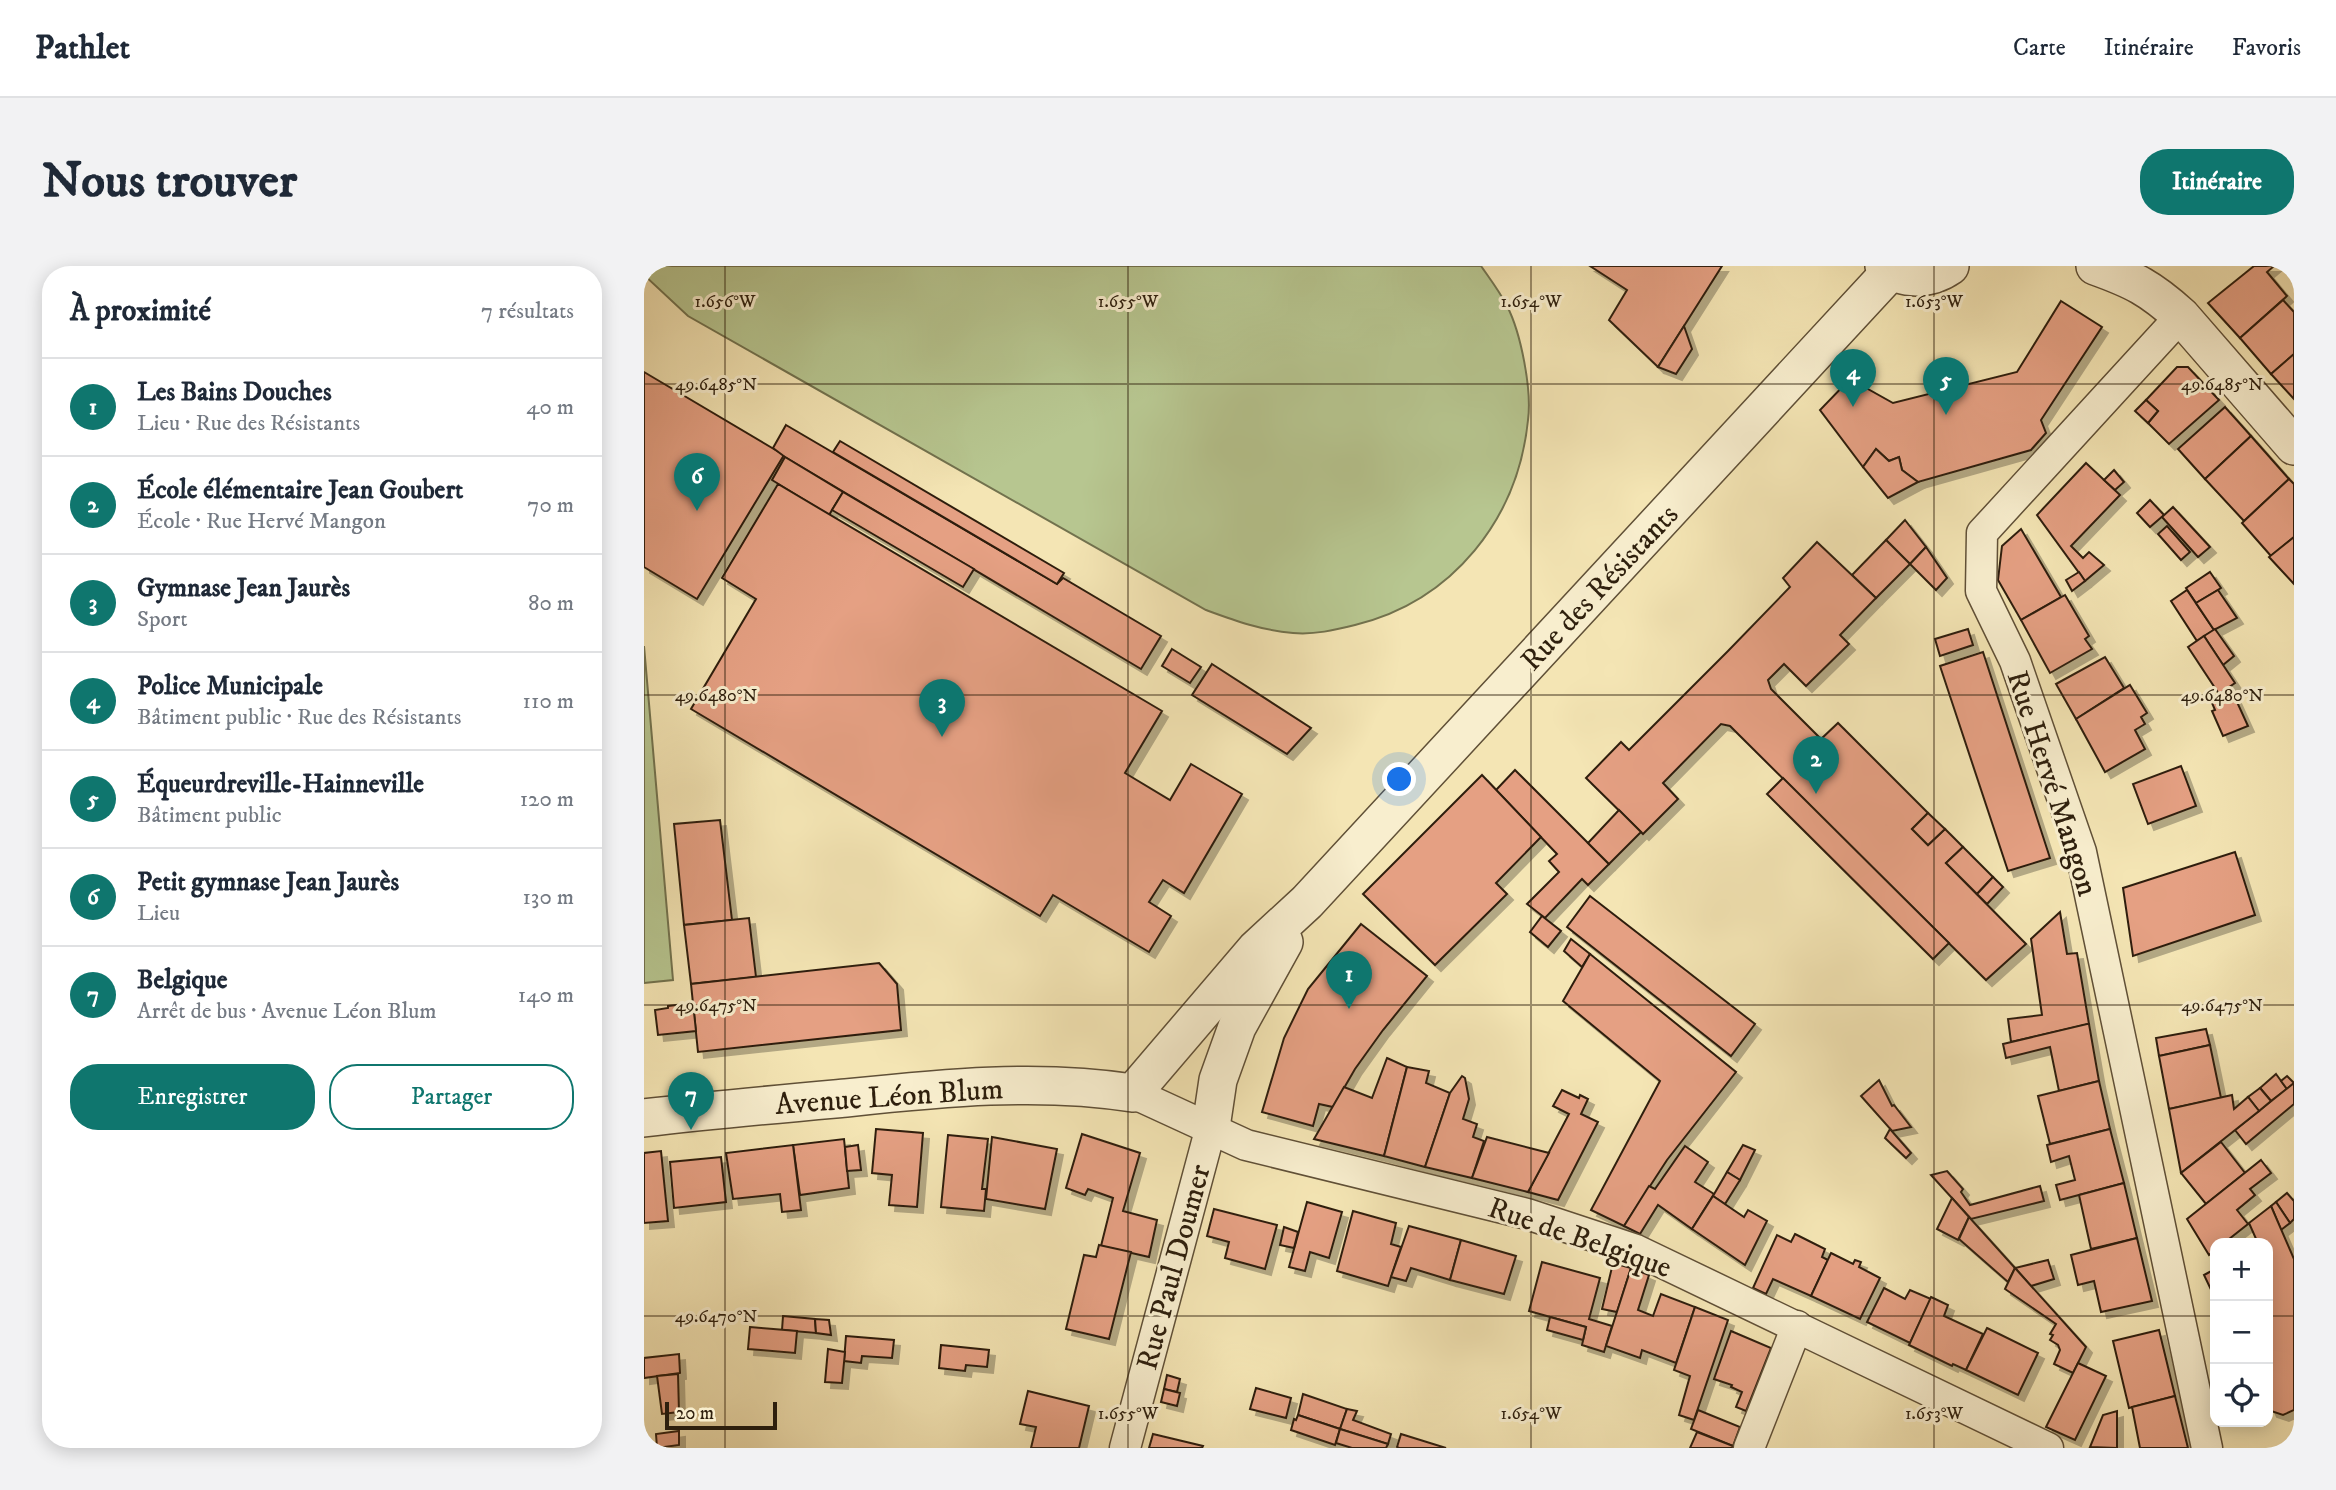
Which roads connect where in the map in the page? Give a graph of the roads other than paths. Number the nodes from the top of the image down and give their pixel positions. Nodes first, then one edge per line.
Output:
1 (1950, 266) edge
2 (2095, 266) edge
3 (1887, 269) edge
4 (2140, 274) edge
5 (2181, 316) junction
6 (2294, 446) edge
7 (1307, 902) junction
8 (1133, 1093) junction
9 (644, 1118) edge
10 (1211, 1127) junction
11 (1797, 1326) junction
12 (1125, 1448) edge
13 (1749, 1448) edge
14 (2048, 1448) edge
15 (2207, 1448) edge

1 - 3 street
2 - 4 street
3 - 7 street, Rue des Résistants
4 - 5 street
5 - 6 street
5 - 15 street, Rue Hervé Mangon
7 - 8 street, Rue des Résistants
7 - 10 street, Rue des Résistants
8 - 9 street, Avenue Léon Blum
8 - 10 street, Rue de Belgique
10 - 11 street, Rue de Belgique
10 - 12 street, Rue Paul Doumer
11 - 13 street
11 - 14 street, Rue de Belgique

